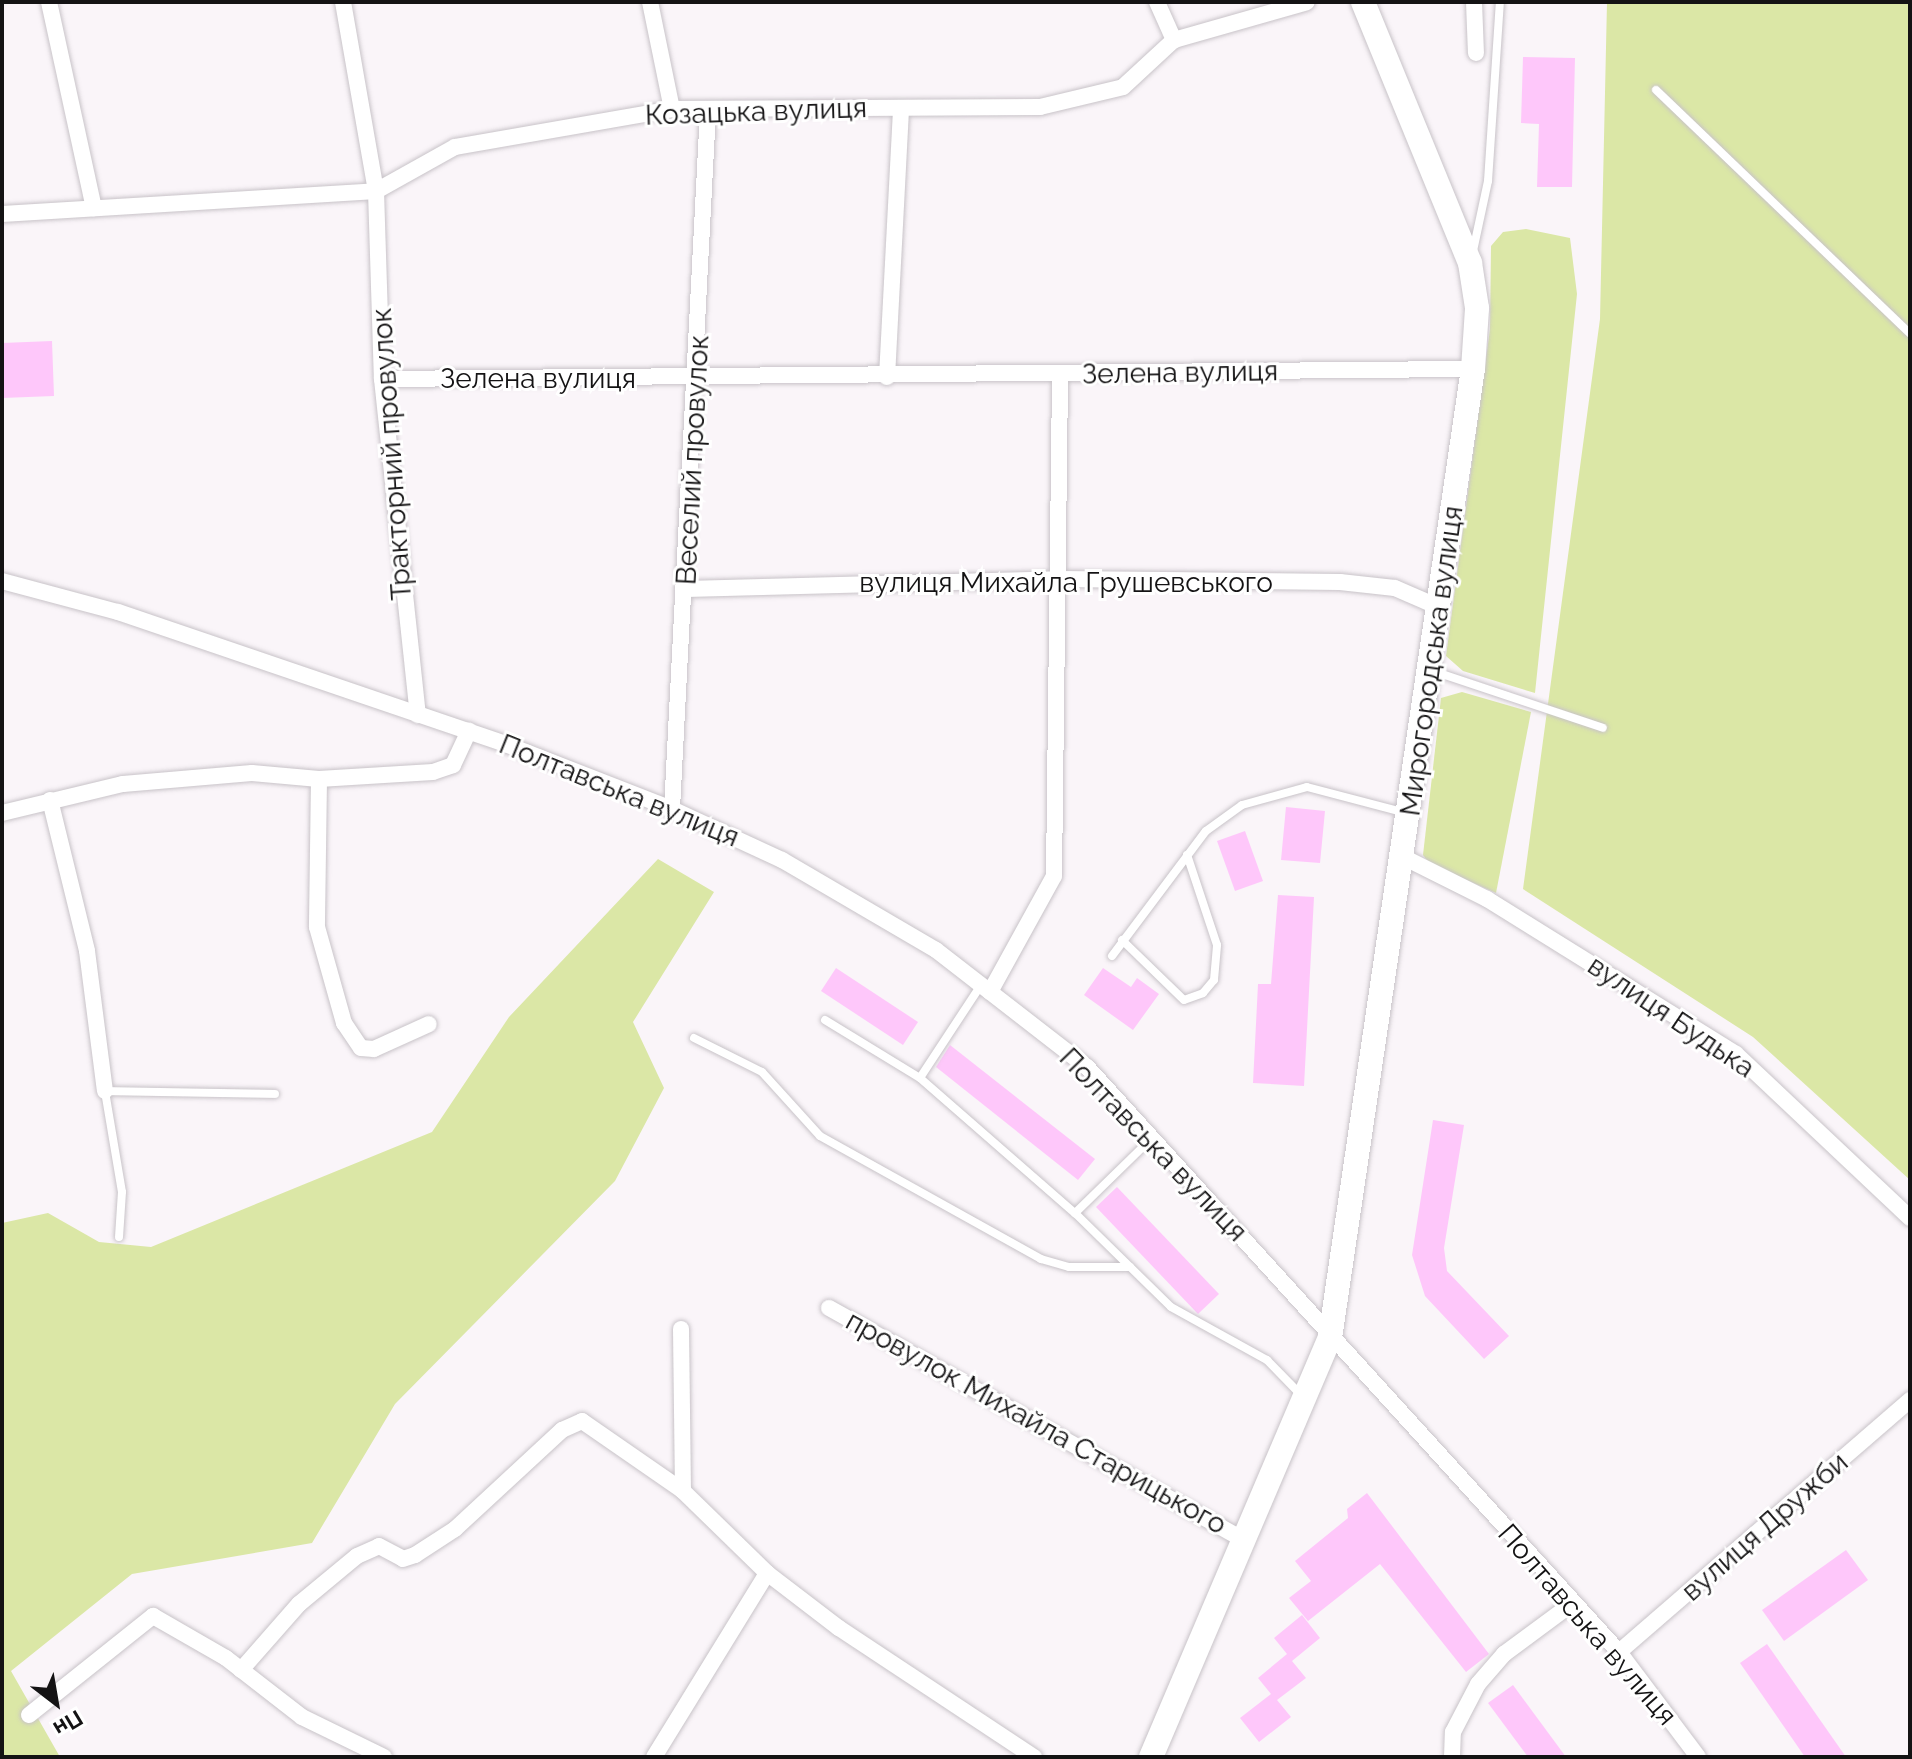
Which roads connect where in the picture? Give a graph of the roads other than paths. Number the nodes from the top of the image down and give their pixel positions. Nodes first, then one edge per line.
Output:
1 (49, 2) edge
2 (343, 2) edge
3 (650, 2) edge
4 (1157, 2) edge
5 (1307, 2) edge
6 (1363, 2) edge
7 (1474, 2) edge
8 (1500, 2) edge
9 (1174, 40) junction
10 (1476, 53) dead end
11 (1656, 90) dead end
12 (901, 108) junction
13 (672, 109) junction
14 (708, 110) junction
15 (376, 191) junction
16 (94, 208) junction
17 (2, 214) edge
18 (1470, 263) junction
19 (1910, 334) edge
20 (1473, 369) junction
21 (1060, 375) junction
22 (887, 377) junction
23 (382, 379) junction
24 (698, 379) junction
25 (1059, 579) junction
26 (2, 581) edge
27 (686, 589) junction
28 (1441, 608) junction
29 (1432, 671) junction
30 (418, 715) junction
31 (1603, 728) dead end
32 (469, 731) junction
33 (319, 779) junction
34 (50, 800) junction
35 (672, 809) junction
36 (2, 813) edge
37 (1410, 814) junction
38 (1187, 855) junction
39 (1403, 857) junction
40 (1122, 940) junction
41 (1112, 956) dead end
42 (985, 988) junction
43 (825, 1020) dead end
44 (429, 1024) dead end
45 (694, 1038) dead end
46 (920, 1078) junction
47 (105, 1091) junction
48 (275, 1094) dead end
49 (1153, 1137) junction
50 (1075, 1213) junction
51 (1910, 1218) edge
52 (119, 1237) dead end
53 (1130, 1267) junction
54 (829, 1308) dead end
55 (681, 1329) dead end
56 (1330, 1338) junction
57 (1304, 1398) junction
58 (1910, 1400) edge
59 (683, 1491) junction
60 (1243, 1539) junction
61 (767, 1573) junction
62 (1573, 1603) junction
63 (1619, 1652) junction
64 (241, 1670) junction
65 (29, 1715) dead end
66 (384, 1757) edge
67 (654, 1757) edge
68 (1034, 1757) edge
69 (1151, 1757) edge
70 (1452, 1757) edge
71 (1698, 1757) edge

1 - 16 street
2 - 15 street, Тракторний провулок
3 - 13 street
4 - 9 street
5 - 9 street, Козацька вулиця
6 - 18 street, Мирогородська вулиця
7 - 10 street
8 - 18 lane
9 - 12 street, Козацька вулиця
11 - 19 lane
12 - 14 street, Козацька вулиця
12 - 22 street
13 - 14 street, Козацька вулиця
13 - 15 street, Козацька вулиця
14 - 24 street, Веселий провулок
15 - 16 street, Козацька вулиця
15 - 23 street, Тракторний провулок
16 - 17 street, Козацька вулиця
18 - 20 street, Мирогородська вулиця
20 - 21 street, Зелена вулиця
20 - 28 street, Мирогородська вулиця
21 - 22 street, Зелена вулиця
21 - 25 street
22 - 24 street, Зелена вулиця
23 - 24 street, Зелена вулиця
23 - 30 street, Тракторний провулок
24 - 27 street, Веселий провулок
25 - 27 street, вулиця Михайла Грушевського
25 - 28 street, вулиця Михайла Грушевського
25 - 42 street
26 - 30 street, Полтавська вулиця
27 - 35 street, Веселий провулок
28 - 29 street, Мирогородська вулиця
29 - 31 lane
29 - 37 street, Мирогородська вулиця
30 - 32 street, Полтавська вулиця
32 - 33 street
32 - 35 street, Полтавська вулиця
33 - 34 street
33 - 44 street
34 - 36 street
34 - 47 street
35 - 42 street, Полтавська вулиця
37 - 38 lane
37 - 39 street, Мирогородська вулиця
38 - 40 lane
38 - 40 lane
39 - 51 street, вулиця Будька
39 - 56 street, Мирогородська вулиця
40 - 41 lane
42 - 46 lane
42 - 49 street, Полтавська вулиця
43 - 46 lane
45 - 53 lane
46 - 50 lane
47 - 48 lane
47 - 52 lane
49 - 50 lane
49 - 56 street, Полтавська вулиця
50 - 53 lane
53 - 57 lane
54 - 60 street, провулок Михайла Старицького
55 - 59 street
56 - 57 street, Мирогородська вулиця
56 - 62 street, Полтавська вулиця
57 - 60 street, Мирогородська вулиця
58 - 63 street, вулиця Дружби
59 - 61 street
59 - 64 street
60 - 69 street, Мирогородська вулиця
61 - 67 street
61 - 68 street
62 - 63 street, Полтавська вулиця
62 - 70 street
63 - 71 street, Полтавська вулиця
64 - 65 street
64 - 66 street

